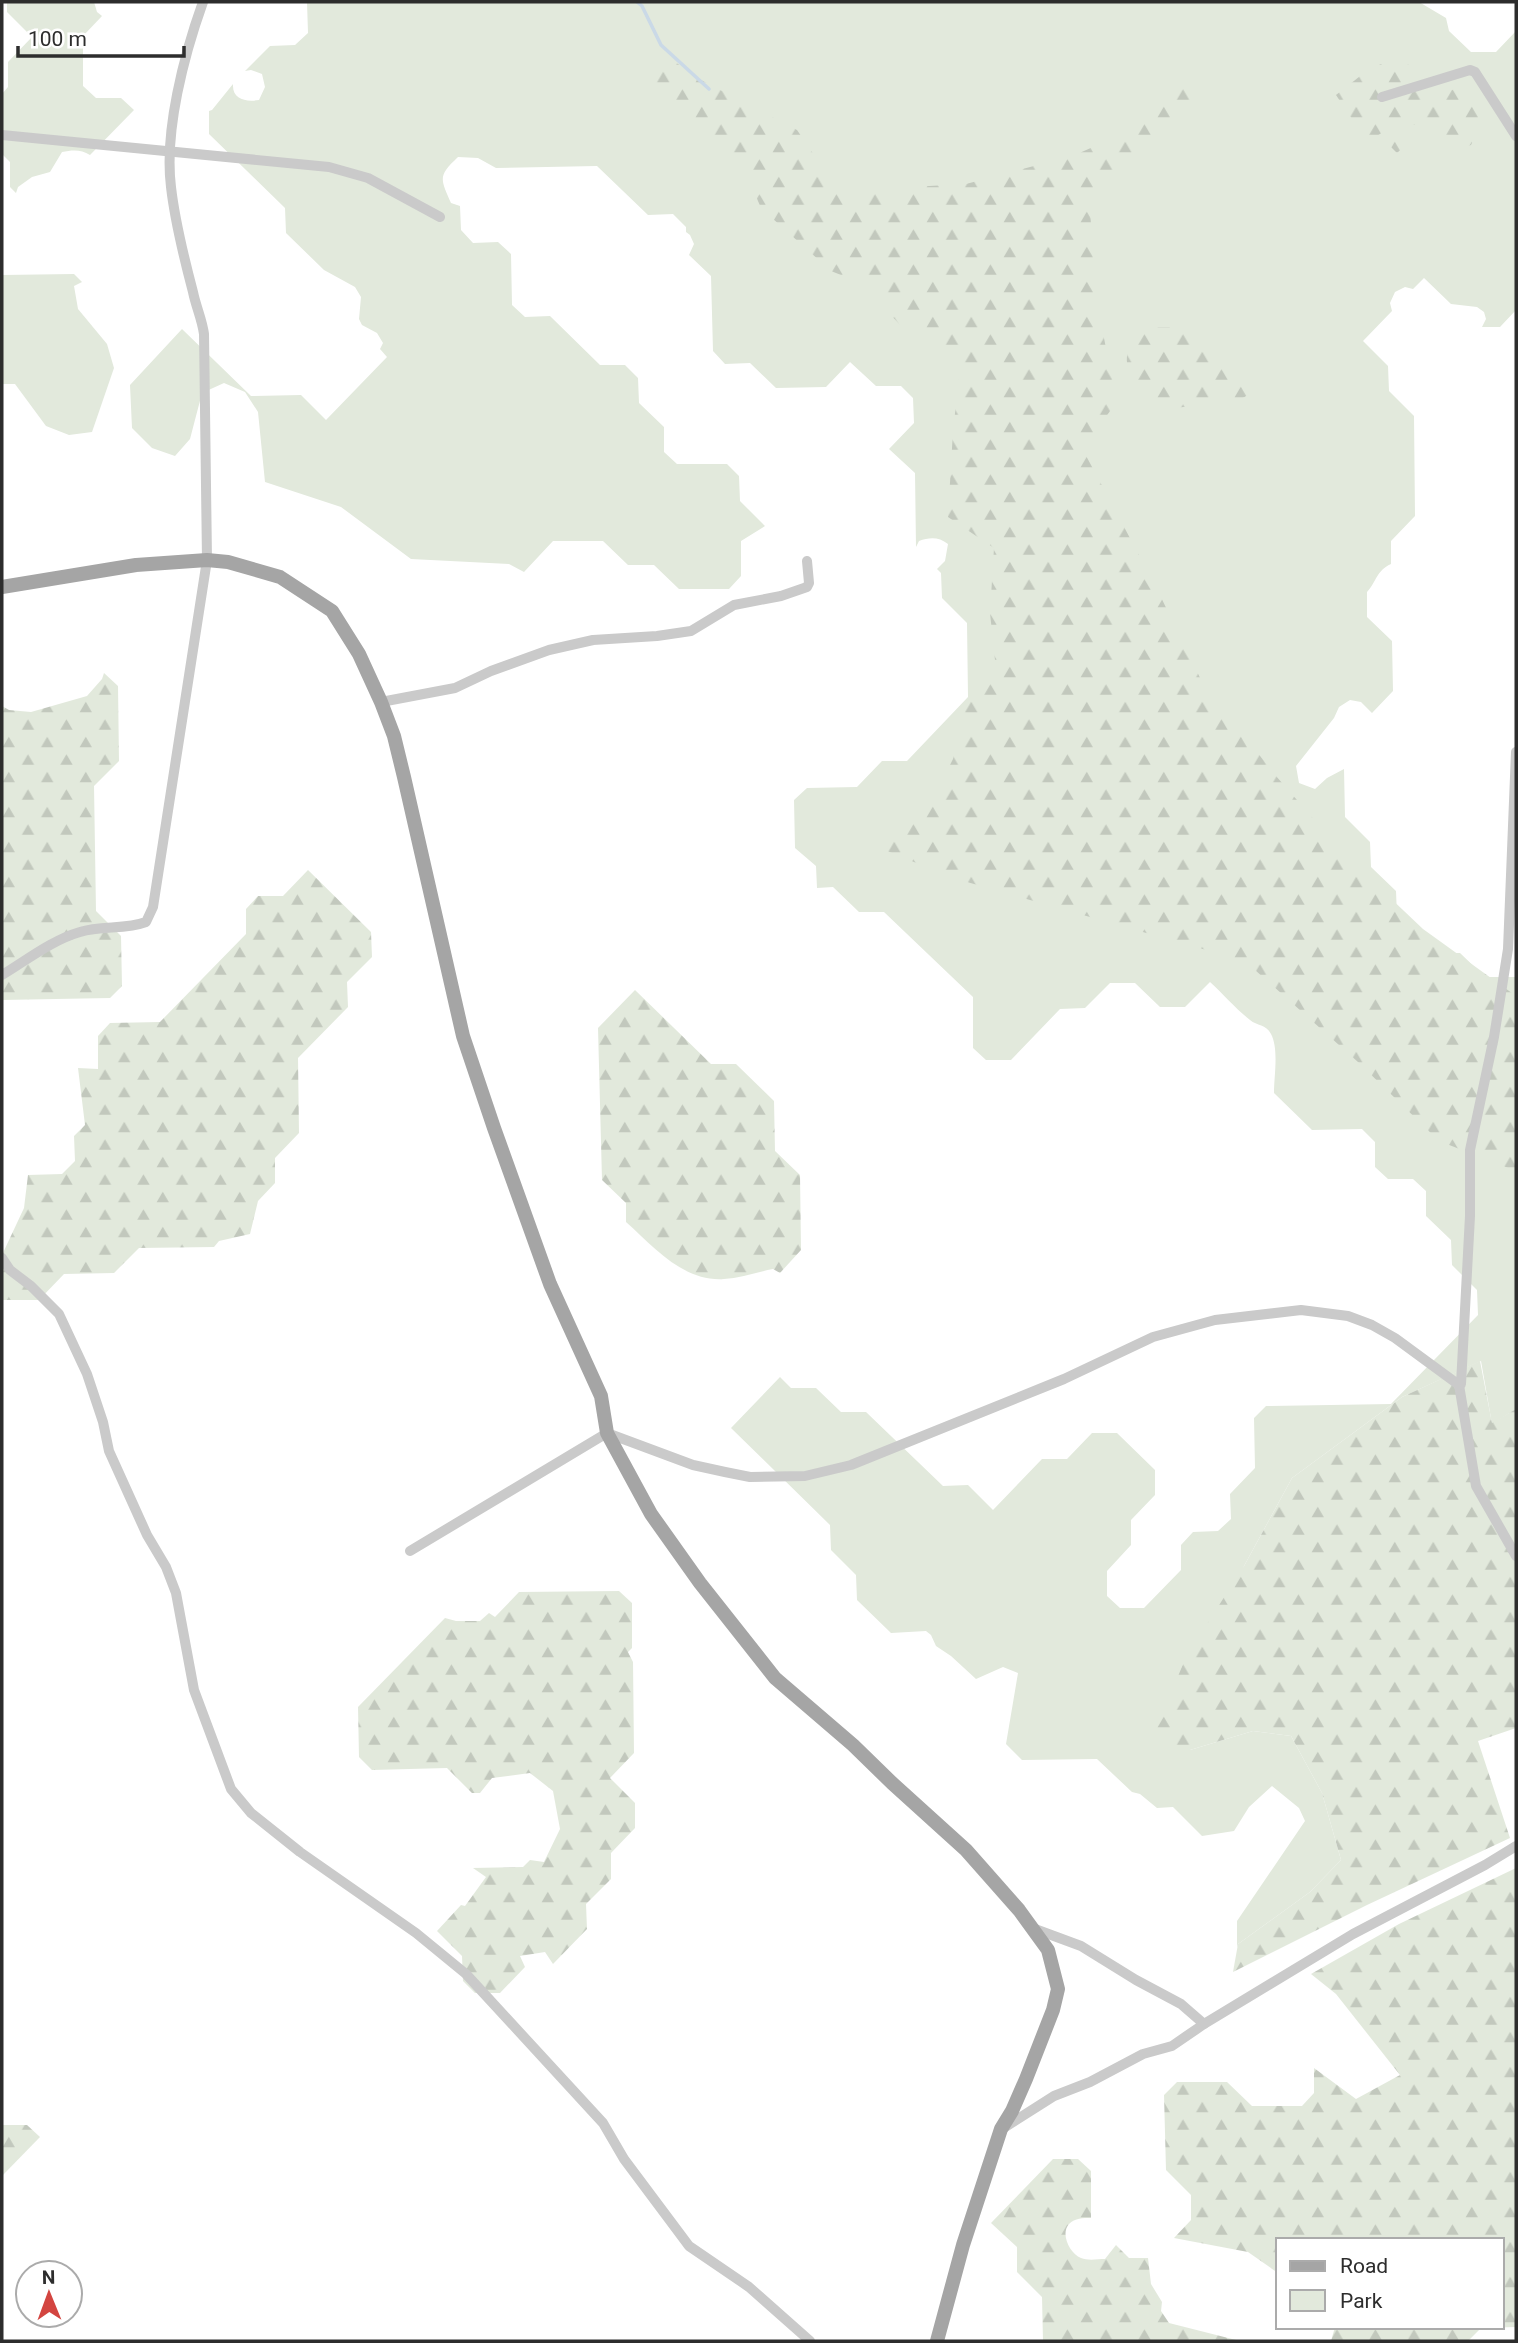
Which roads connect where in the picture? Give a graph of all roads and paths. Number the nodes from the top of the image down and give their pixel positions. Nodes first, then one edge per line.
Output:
1 (203, 2) edge
2 (1382, 97) dead end
3 (2, 135) edge
4 (1516, 136) edge
5 (169, 150) junction
6 (440, 217) dead end
7 (207, 560) junction
8 (807, 561) dead end
9 (2, 587) edge
10 (381, 702) junction
11 (1516, 752) edge
12 (2, 975) edge
13 (2, 1258) edge
14 (1459, 1385) junction
15 (607, 1433) junction
16 (410, 1551) dead end
17 (1516, 1556) edge
18 (1516, 1846) edge
19 (1035, 1929) junction
20 (1204, 2024) junction
21 (1001, 2129) junction
22 (810, 2341) edge
23 (937, 2341) edge

1 - 5 street
2 - 4 street
3 - 5 street
5 - 6 street
5 - 7 street
7 - 9 main road
7 - 10 main road
7 - 12 street
8 - 10 street
10 - 15 main road
11 - 14 street
13 - 22 street
14 - 15 street
14 - 17 street
15 - 16 street
15 - 19 main road
18 - 20 street
19 - 20 street
19 - 21 main road
20 - 21 street
21 - 23 main road

